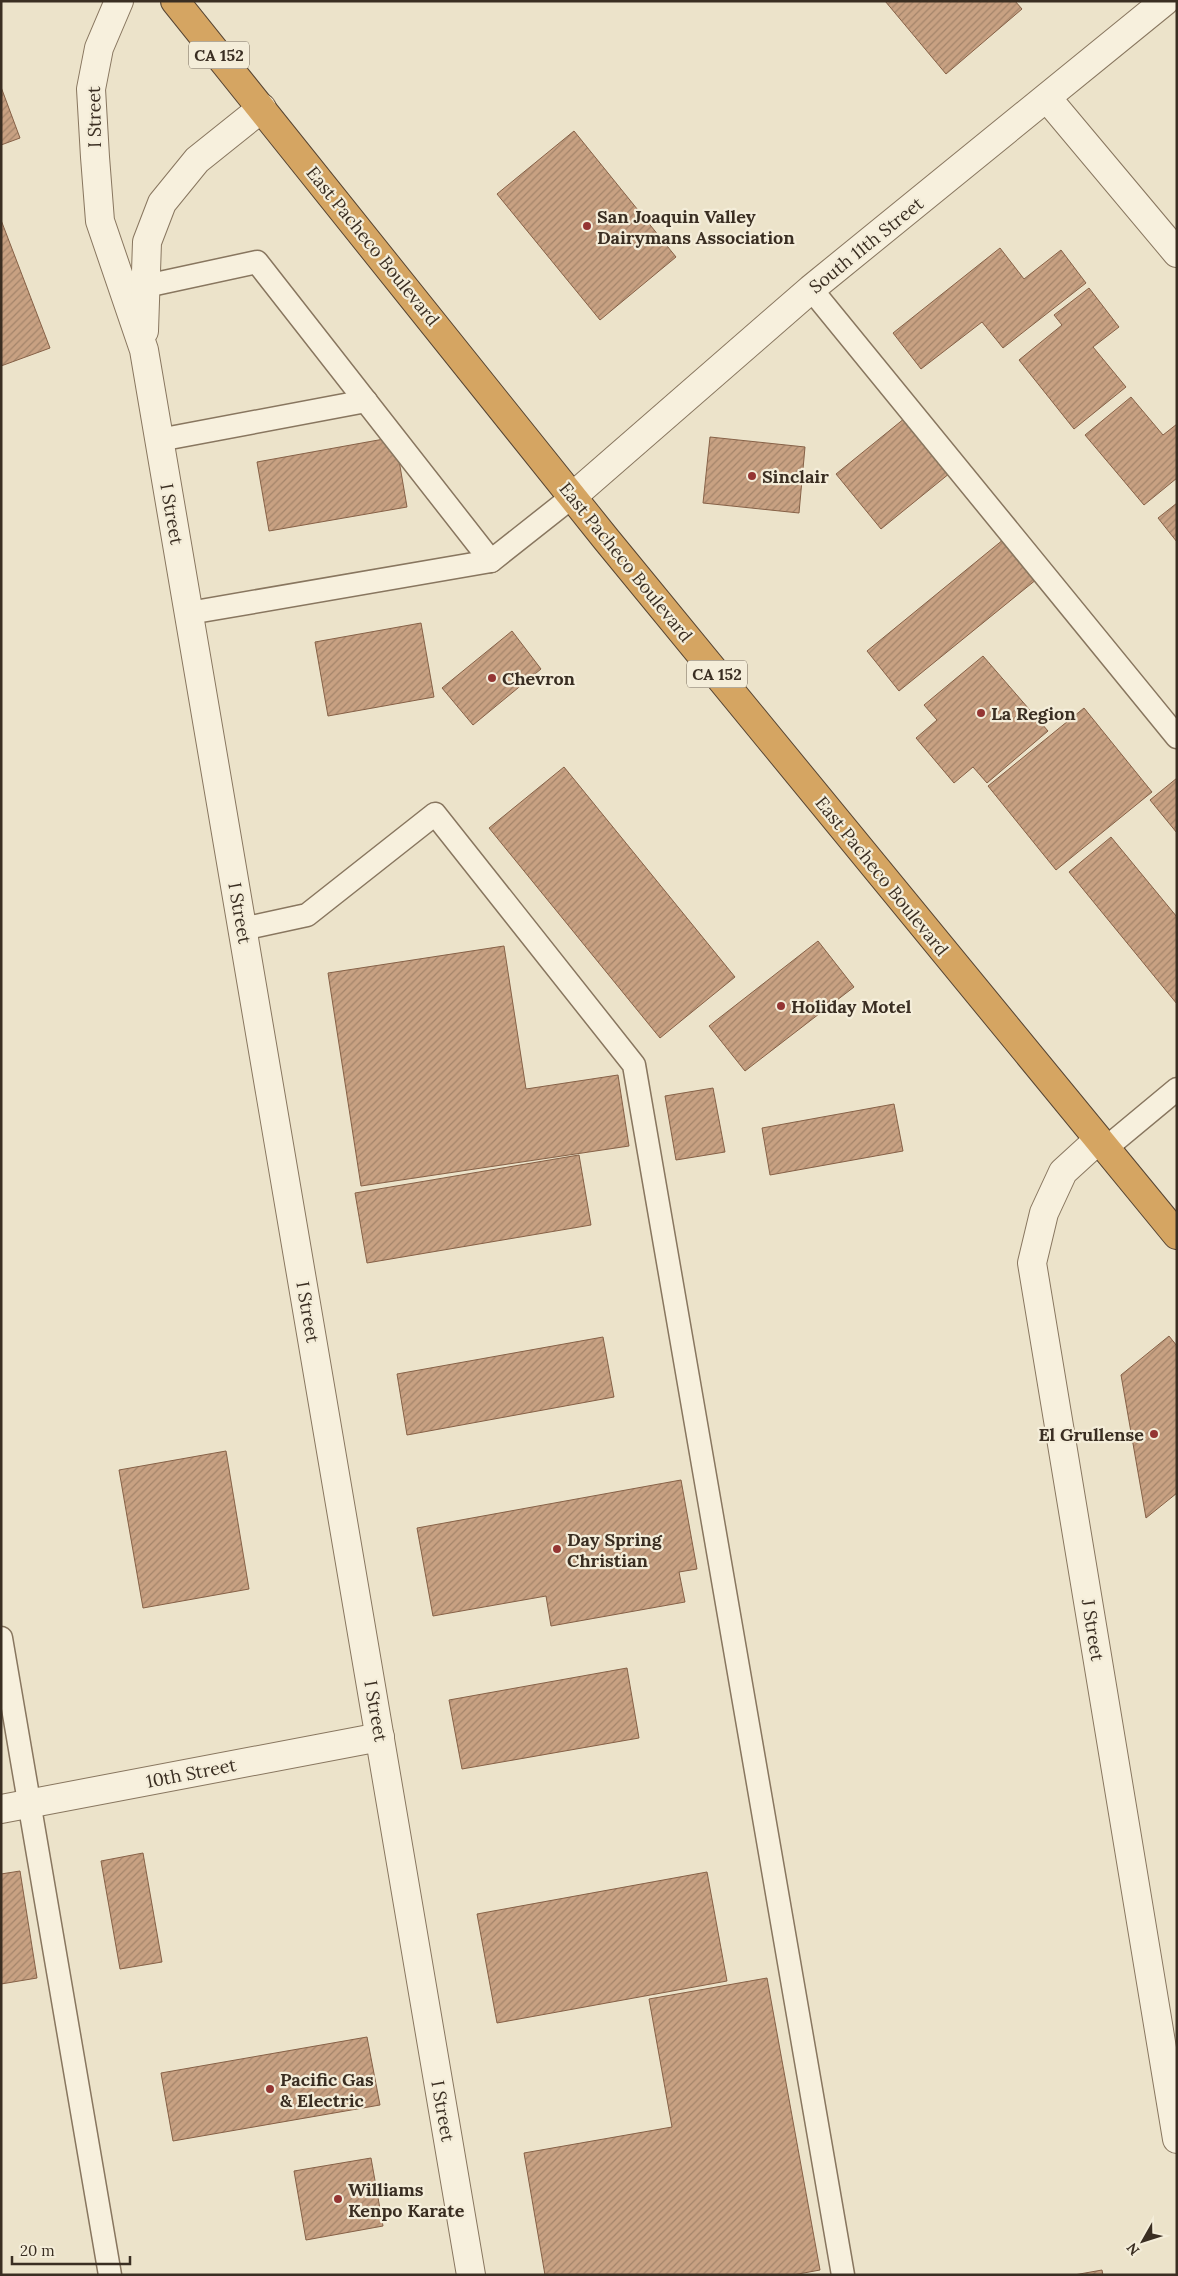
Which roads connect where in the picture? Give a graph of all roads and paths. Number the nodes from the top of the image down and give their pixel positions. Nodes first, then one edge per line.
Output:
1 (119, 1) edge
2 (175, 1) edge
3 (1165, 1) edge
4 (1046, 98) junction
5 (262, 108) junction
6 (1177, 253) edge
7 (146, 286) junction
8 (811, 289) junction
9 (144, 350) junction
10 (366, 401) junction
11 (159, 440) junction
12 (572, 497) junction
13 (491, 561) junction
14 (189, 613) junction
15 (1177, 737) edge
16 (242, 929) junction
17 (1177, 1089) edge
18 (1102, 1144) junction
19 (1177, 1235) edge
20 (1, 1638) edge
21 (380, 1737) junction
22 (28, 1804) junction
23 (1, 1809) edge
24 (1177, 2139) edge
25 (110, 2275) edge
26 (471, 2275) edge
27 (843, 2275) edge

1 - 9 street, I Street
2 - 5 highway, East Pacheco Boulevard / CA 152
3 - 4 street, South 11th Street
4 - 6 street
4 - 8 street, South 11th Street
5 - 7 street, I Street
5 - 12 highway, East Pacheco Boulevard / CA 152
7 - 9 street, I Street
7 - 10 lane
8 - 12 street, South 11th Street
8 - 15 lane
9 - 11 street, I Street
10 - 11 lane
10 - 13 lane
11 - 14 street, I Street
12 - 13 lane
12 - 18 highway, East Pacheco Boulevard / CA 152
13 - 14 lane
14 - 16 street, I Street
16 - 21 street, I Street
16 - 27 lane
17 - 18 lane
18 - 19 highway, East Pacheco Boulevard / CA 152
18 - 24 street, J Street
20 - 22 lane
21 - 22 street, 10th Street
21 - 26 street, I Street
22 - 23 street, 10th Street
22 - 25 lane

